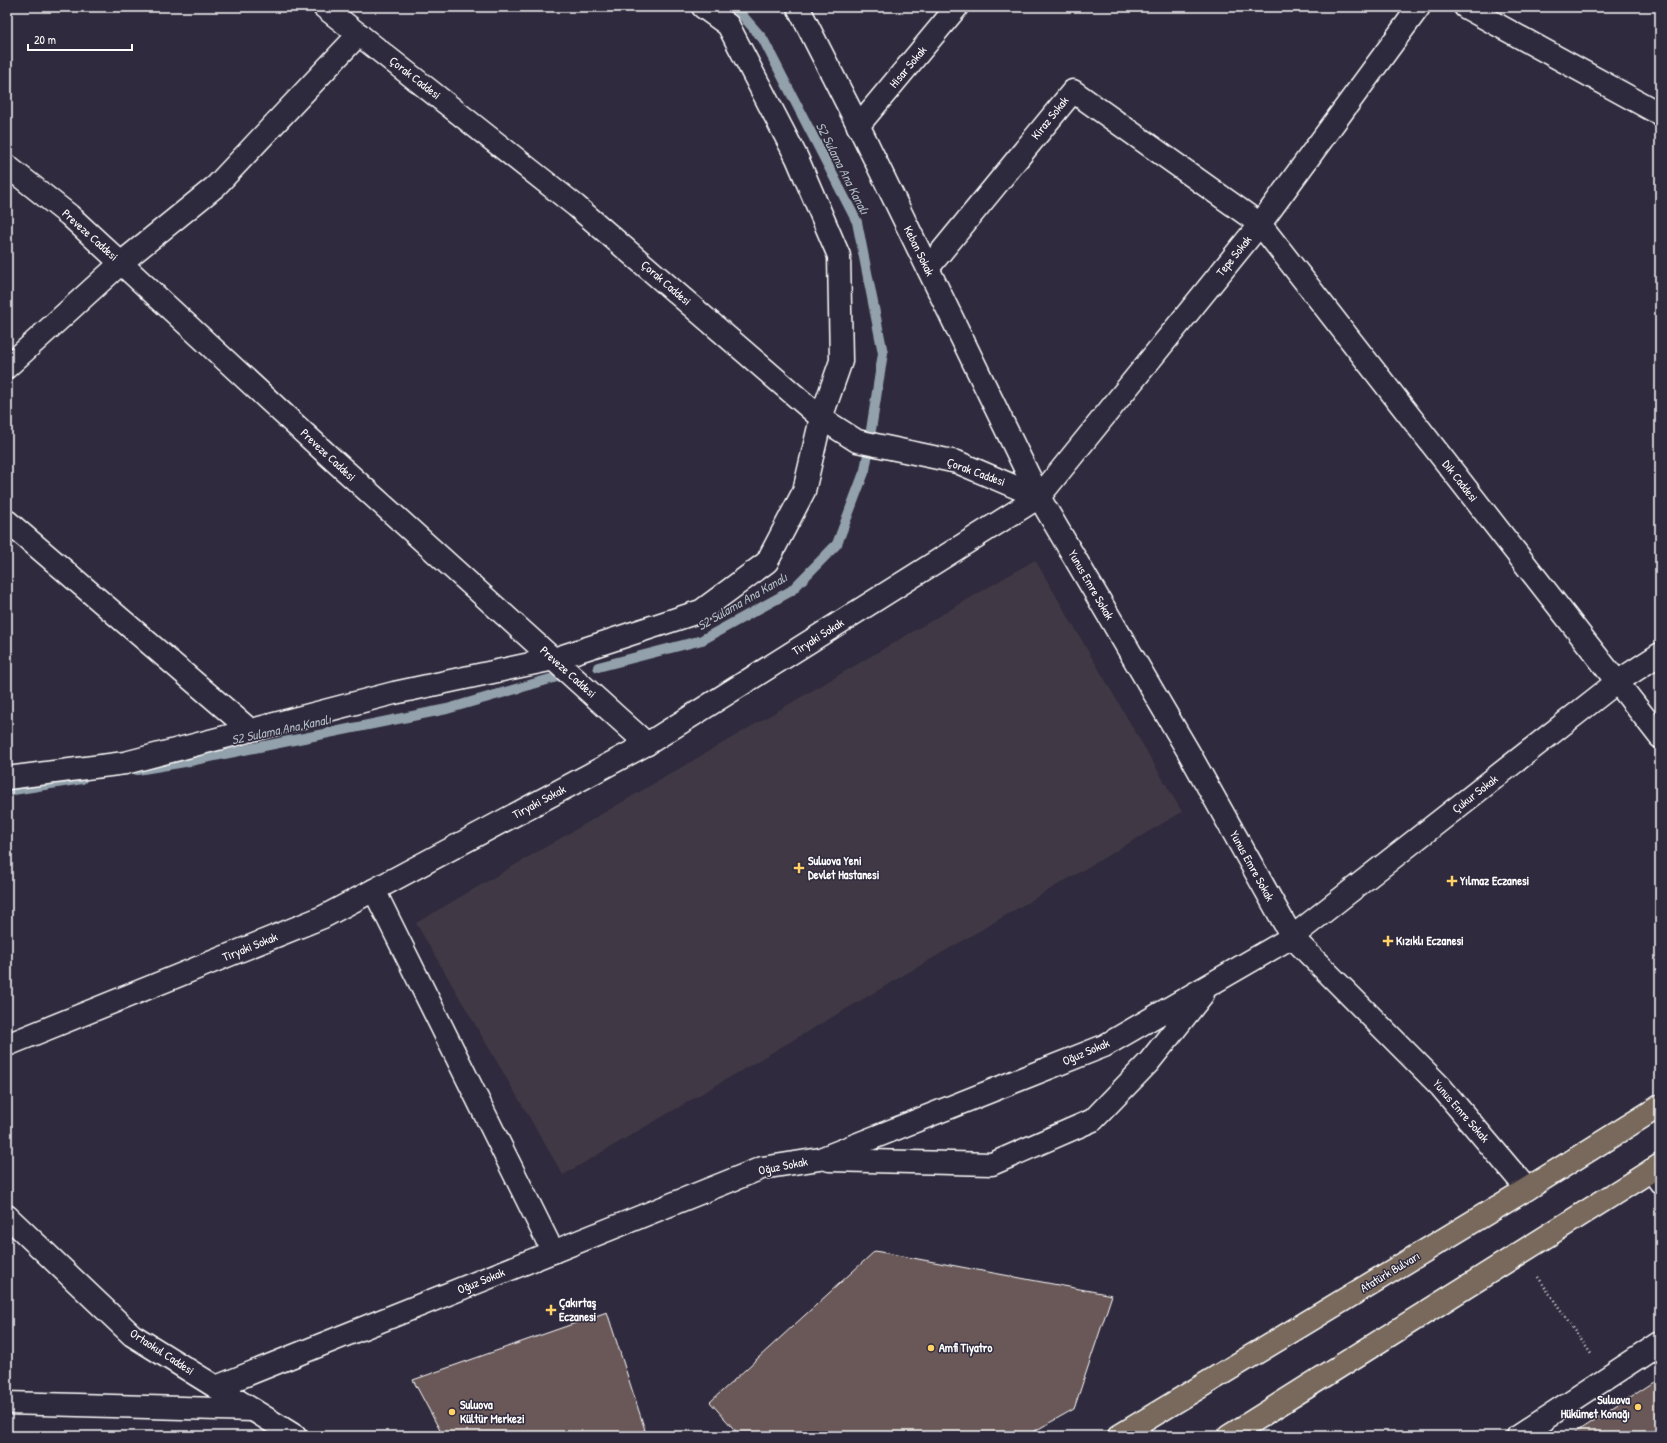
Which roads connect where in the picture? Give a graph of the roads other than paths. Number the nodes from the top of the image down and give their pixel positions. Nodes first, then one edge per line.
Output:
1 (324, 7) edge
2 (703, 7) edge
3 (798, 7) edge
4 (957, 7) edge
5 (1419, 7) edge
6 (1465, 7) edge
7 (359, 34) junction
8 (1660, 114) edge
9 (858, 126) junction
10 (7, 166) edge
11 (1260, 224) junction
12 (121, 263) junction
13 (928, 268) junction
14 (7, 367) edge
15 (821, 418) junction
16 (1039, 497) junction
17 (7, 522) edge
18 (1660, 654) edge
19 (554, 659) junction
20 (1617, 682) junction
21 (250, 730) junction
22 (1660, 737) edge
23 (648, 744) junction
24 (8, 776) edge
25 (374, 890) junction
26 (1292, 937) junction
27 (1211, 984) junction
28 (7, 1045) edge
29 (1660, 1106) edge
30 (820, 1159) junction
31 (1657, 1173) edge
32 (1527, 1190) junction
33 (7, 1216) edge
34 (553, 1252) junction
35 (1660, 1344) edge
36 (216, 1387) junction
37 (7, 1403) edge
38 (254, 1410) junction
39 (296, 1436) edge
40 (1119, 1436) edge
41 (1229, 1436) edge
42 (1518, 1436) edge

1 - 7 street, Çorak Caddesi
2 - 15 street
3 - 9 street, Keban Sokak
4 - 9 street, Hisar Sokak
5 - 11 street, Tepe Sokak
6 - 8 street
7 - 12 street
7 - 15 street, Çorak Caddesi
9 - 13 street, Keban Sokak
10 - 12 street, Preveze Caddesi
11 - 13 street, Kiraz Sokak
11 - 16 street, Tepe Sokak
11 - 20 street, Dik Caddesi
12 - 14 street
12 - 19 street, Preveze Caddesi
13 - 16 street, Keban Sokak
15 - 16 street, Çorak Caddesi
15 - 19 street
16 - 23 street, Tiryaki Sokak
16 - 26 street, Yunus Emre Sokak
17 - 21 street
18 - 20 street, Çukur Sokak
19 - 21 street
19 - 23 street, Preveze Caddesi
20 - 22 street, Dik Caddesi
20 - 26 street, Çukur Sokak
21 - 24 street
23 - 25 street, Tiryaki Sokak
25 - 28 street, Tiryaki Sokak
25 - 34 street
26 - 27 street, Oğuz Sokak
26 - 32 street, Yunus Emre Sokak
27 - 30 street, Oğuz Sokak
27 - 30 street
29 - 32 main road, Atatürk Bulvarı
30 - 34 street, Oğuz Sokak
31 - 41 main road
32 - 40 main road, Atatürk Bulvarı
33 - 36 street, Ortaokul Caddesi
34 - 36 street, Oğuz Sokak
35 - 42 street
36 - 38 street, Ortaokul Caddesi
37 - 38 street
38 - 39 street, Ortaokul Caddesi

